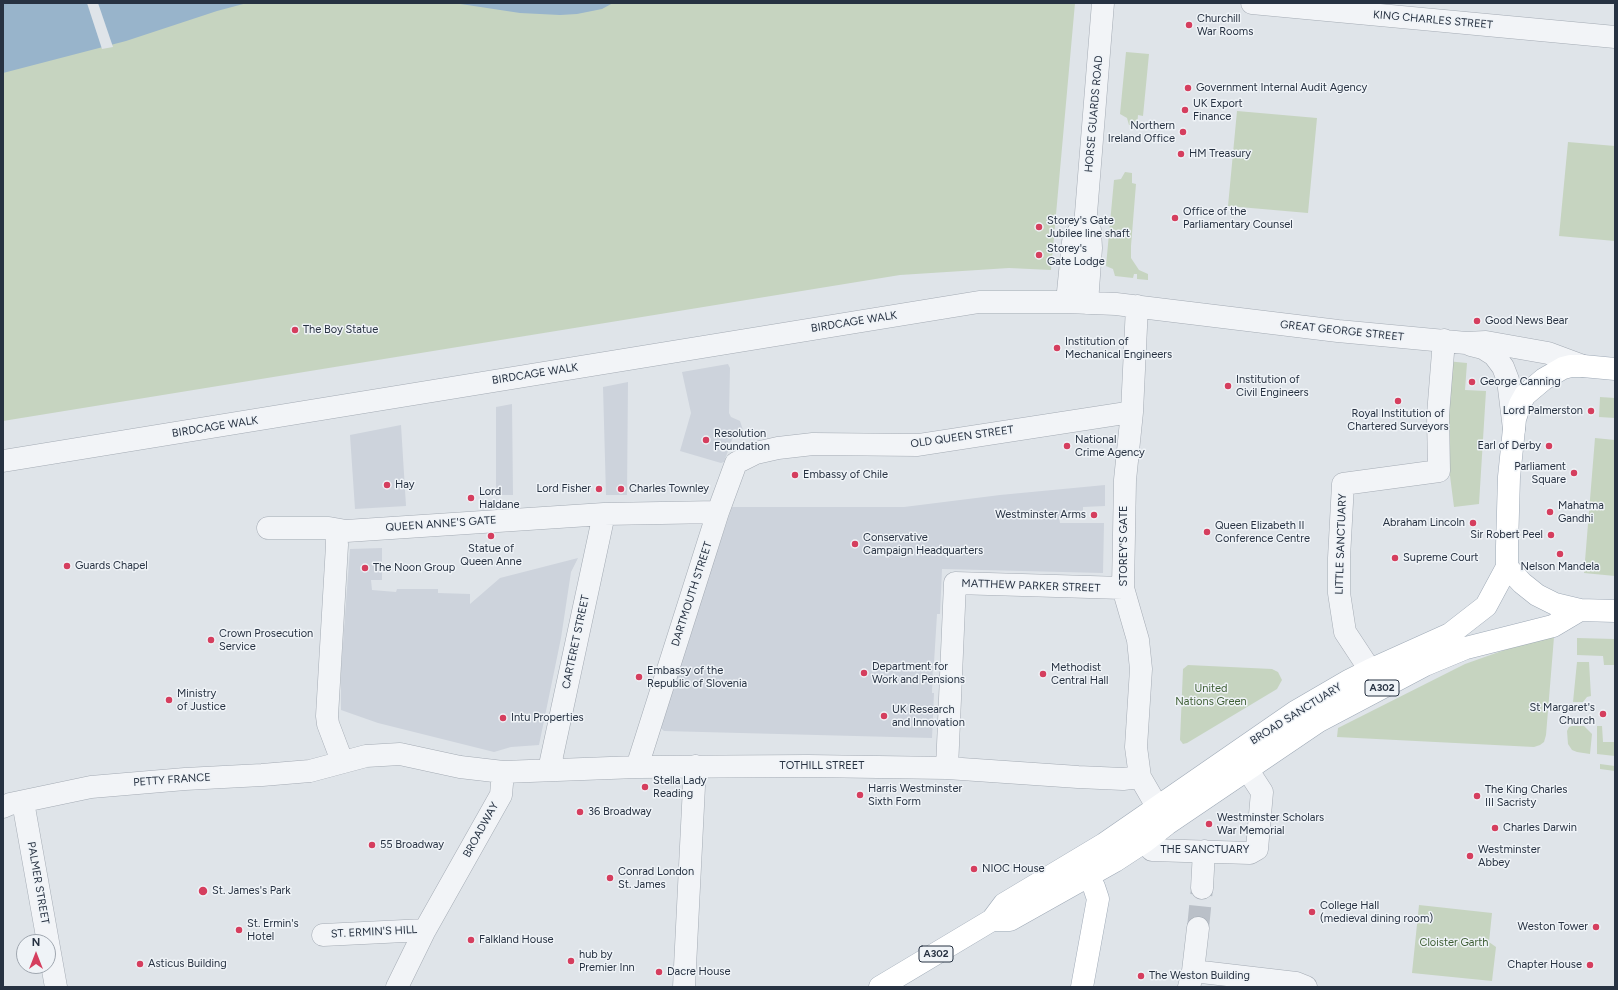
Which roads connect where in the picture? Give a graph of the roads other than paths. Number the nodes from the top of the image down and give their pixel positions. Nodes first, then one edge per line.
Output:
1 (1103, 3) edge
2 (1252, 3) edge
3 (1615, 37) edge
4 (1077, 302) junction
5 (1137, 306) junction
6 (1444, 340) junction
7 (1466, 343) junction
8 (1583, 366) junction
9 (1615, 369) edge
10 (1132, 412) junction
11 (1514, 431) junction
12 (3, 462) edge
13 (718, 512) junction
14 (604, 514) junction
15 (268, 528) dead end
16 (336, 530) junction
17 (1507, 567) junction
18 (1123, 588) junction
19 (1580, 610) junction
20 (1615, 611) edge
21 (1370, 670) junction
22 (342, 761) junction
23 (695, 766) junction
24 (637, 767) junction
25 (947, 768) junction
26 (1248, 769) junction
27 (549, 770) junction
28 (503, 772) junction
29 (1140, 777) junction
30 (13, 804) edge
31 (1162, 815) junction
32 (1144, 842) junction
33 (1204, 850) junction
34 (1082, 869) junction
35 (1202, 888) tunnel mouth
36 (1198, 928) tunnel mouth
37 (425, 930) junction
38 (323, 935) dead end
39 (1191, 979) edge
40 (56, 987) edge
41 (397, 987) edge
42 (684, 987) edge
43 (880, 987) edge
44 (1082, 987) edge
45 (1306, 987) edge

1 - 4 street, HORSE GUARDS ROAD
2 - 3 street, KING CHARLES STREET
4 - 5 street, GREAT GEORGE STREET
4 - 12 street, BIRDCAGE WALK
5 - 6 street, GREAT GEORGE STREET
5 - 10 street, STOREY'S GATE
6 - 7 street, GREAT GEORGE STREET
6 - 21 street, LITTLE SANCTUARY
7 - 8 street, GREAT GEORGE STREET
7 - 11 street
8 - 9 main road, GREAT GEORGE STREET / A302
8 - 11 main road, A302
10 - 13 street, OLD QUEEN STREET
10 - 18 street, STOREY'S GATE
11 - 17 main road, A302
13 - 14 street, QUEEN ANNE'S GATE
13 - 24 street, DARTMOUTH STREET
14 - 16 street, QUEEN ANNE'S GATE
14 - 27 street, CARTERET STREET
15 - 16 street, QUEEN ANNE'S GATE
16 - 22 street
17 - 19 main road
17 - 21 main road, BROAD SANCTUARY / A302
18 - 25 street, MATTHEW PARKER STREET
18 - 29 street, STOREY'S GATE
19 - 20 main road
19 - 26 main road, BROAD SANCTUARY / A302
21 - 31 main road, BROAD SANCTUARY / A302
22 - 28 street
22 - 30 street, PETTY FRANCE
23 - 24 street, TOTHILL STREET
23 - 25 street, TOTHILL STREET
23 - 42 street
24 - 27 street, TOTHILL STREET
25 - 29 street, TOTHILL STREET
26 - 31 main road, BROAD SANCTUARY / A302
26 - 33 street, THE SANCTUARY
27 - 28 street, TOTHILL STREET
28 - 37 street, BROADWAY
29 - 31 street, STOREY'S GATE
30 - 40 street, PALMER STREET
31 - 32 main road, BROAD SANCTUARY / A302
31 - 34 main road, BROAD SANCTUARY / A302
32 - 33 street, THE SANCTUARY
32 - 34 main road, BROAD SANCTUARY / A302
33 - 35 street
34 - 43 main road, A302
34 - 44 main road
36 - 39 street
37 - 38 street, ST. ERMIN'S HILL
37 - 41 street, BROADWAY
39 - 45 street

